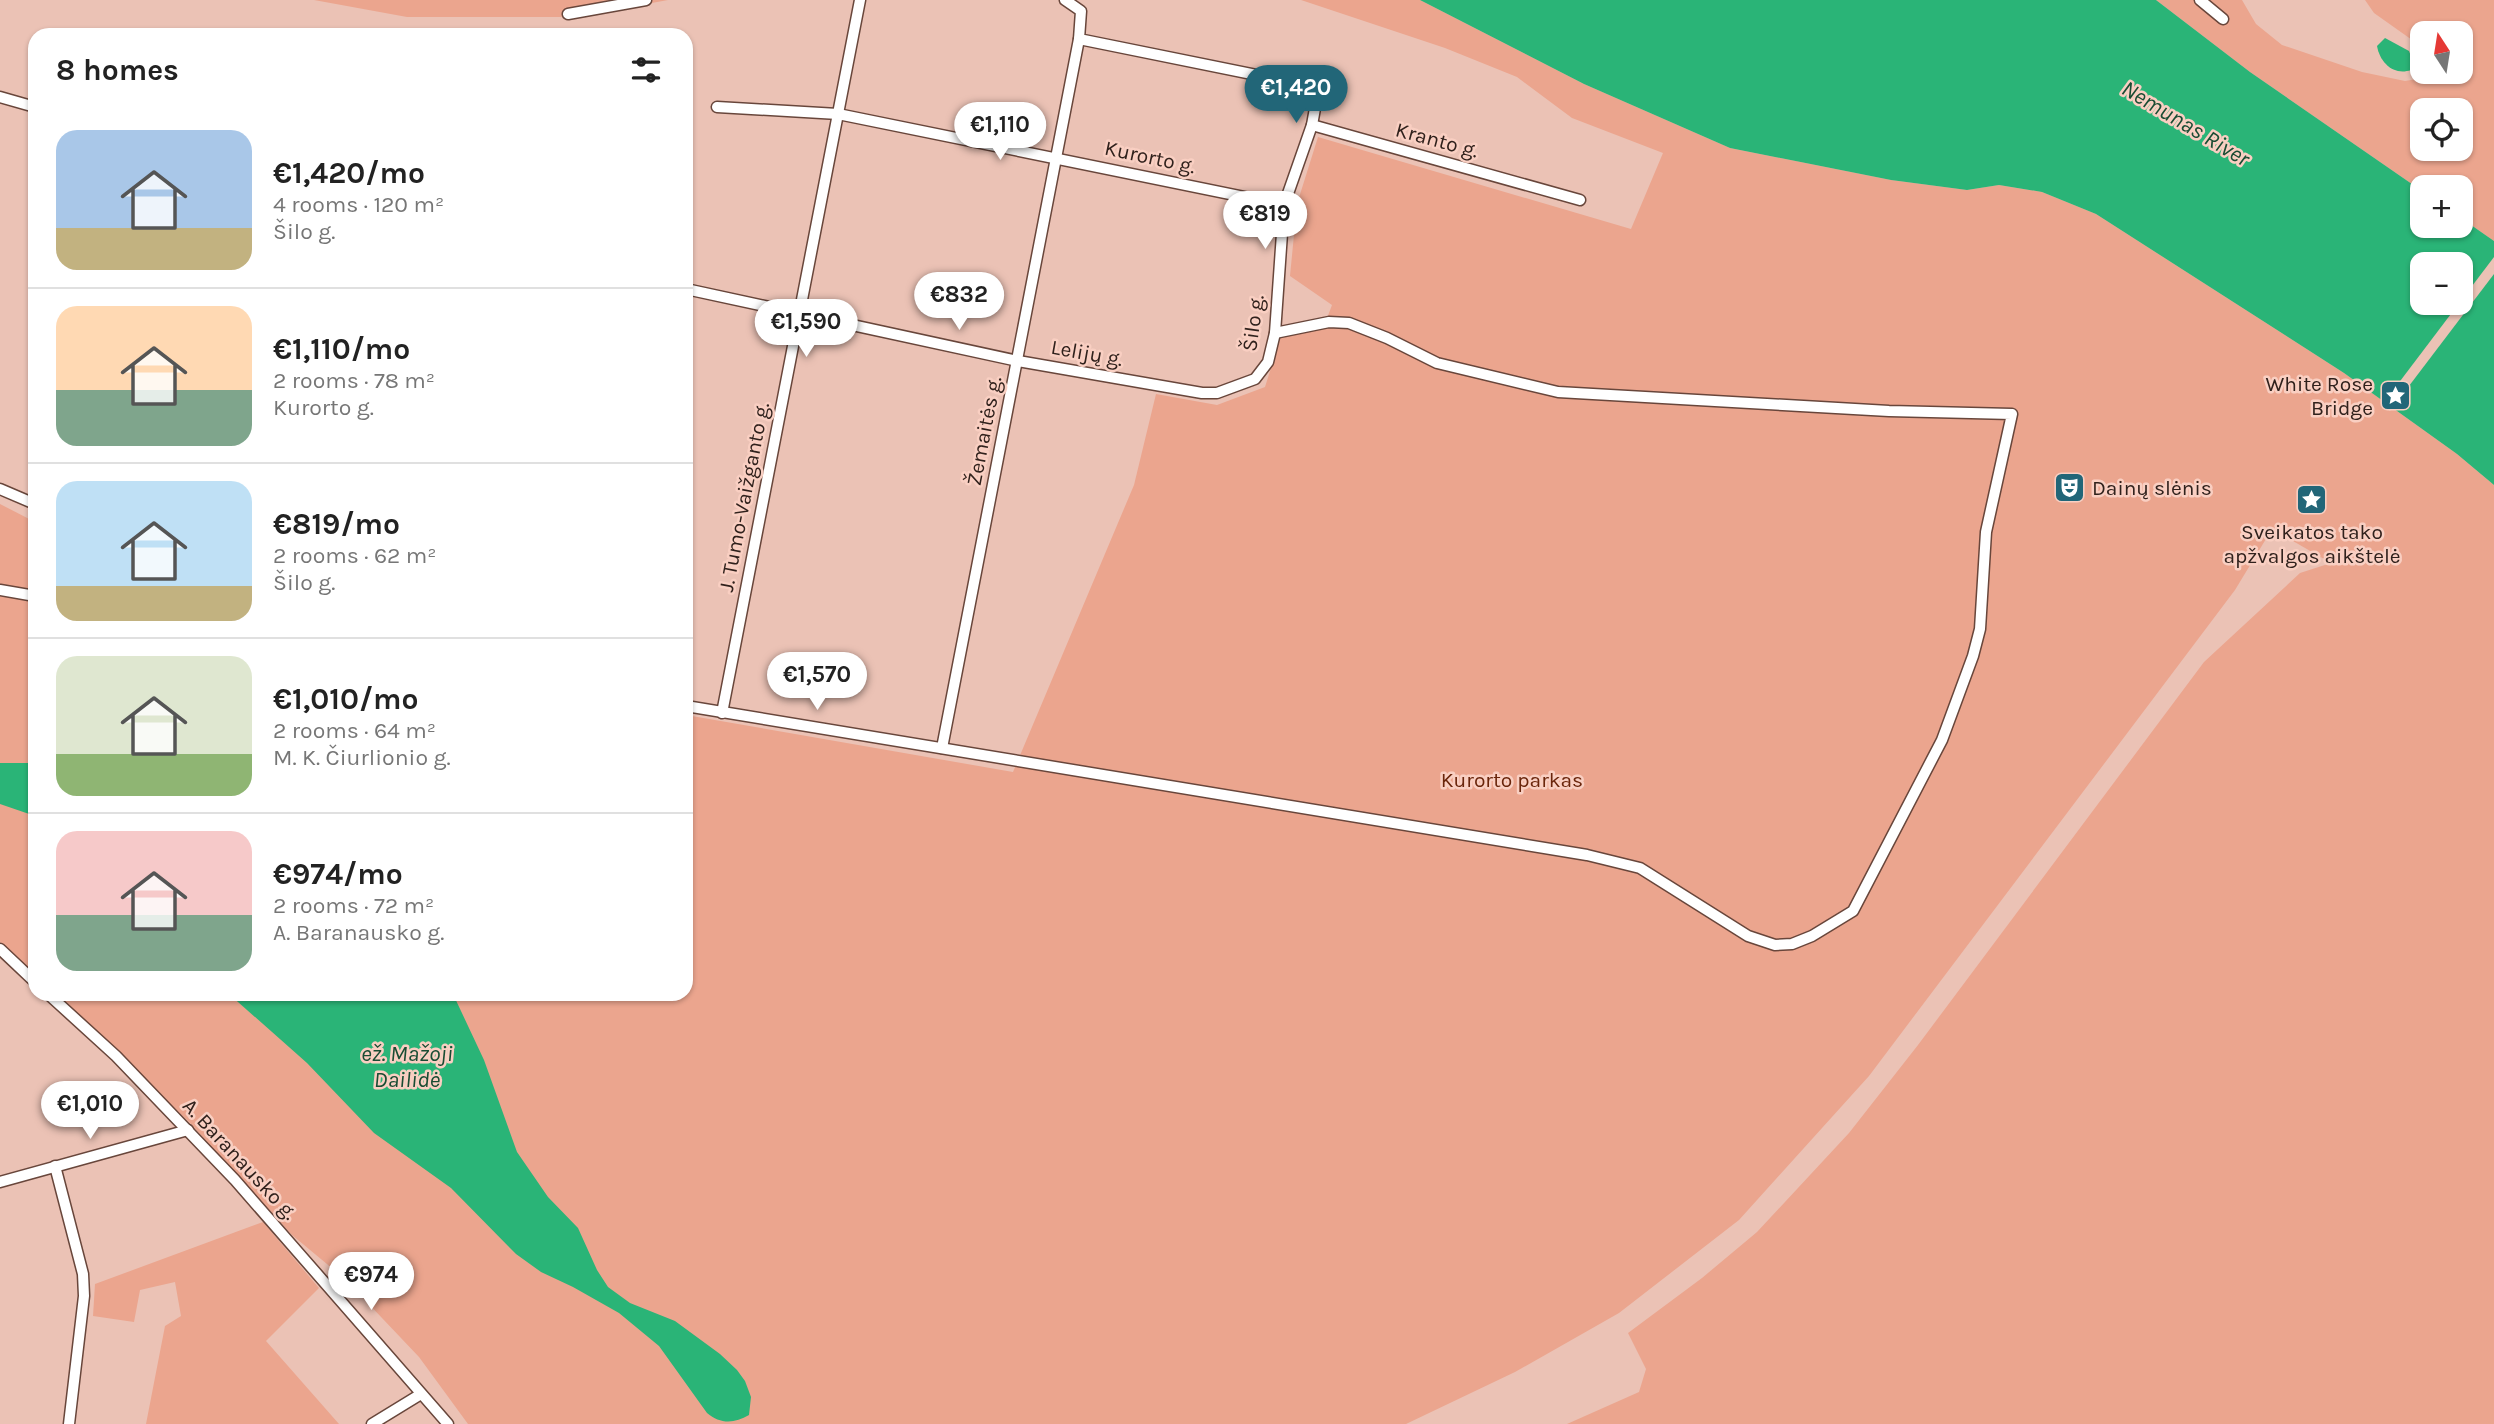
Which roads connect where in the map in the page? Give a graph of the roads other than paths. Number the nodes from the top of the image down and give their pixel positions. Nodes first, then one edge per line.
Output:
1 (646, 0) edge
2 (860, 0) edge
3 (1065, 0) edge
4 (2200, 0) edge
5 (568, 14) dead end
6 (2223, 19) dead end
7 (1079, 39) junction
8 (0, 97) edge
9 (28, 105) edge
10 (718, 107) dead end
11 (838, 114) junction
12 (1312, 125) junction
13 (1056, 157) junction
14 (1580, 200) dead end
15 (1284, 205) junction
16 (693, 291) edge
17 (799, 315) junction
18 (1275, 333) junction
19 (1018, 360) junction
20 (1234, 388) joint
21 (0, 489) edge
22 (28, 501) edge
23 (0, 590) edge
24 (28, 595) edge
25 (693, 707) edge
26 (722, 713) junction
27 (942, 748) junction
28 (0, 949) edge
29 (28, 975) edge
30 (56, 1001) edge
31 (188, 1130) junction
32 (55, 1166) junction
33 (0, 1182) edge
34 (421, 1394) junction
35 (69, 1424) edge
36 (372, 1424) edge
37 (448, 1424) edge

1 - 5 street
2 - 11 street, J. Tumo-Vaižganto g.
3 - 7 street
4 - 6 street
7 - 12 street
7 - 13 street, Žemaitės g.
8 - 9 street
10 - 11 street, Kurorto g.
11 - 13 street, Kurorto g.
11 - 17 street, J. Tumo-Vaižganto g.
12 - 14 street, Kranto g.
12 - 15 street, Šilo g.
13 - 15 street, Kurorto g.
13 - 19 street, Žemaitės g.
15 - 18 street, Šilo g.
16 - 17 street, Lelijų g.
17 - 19 street, Lelijų g.
17 - 26 street, J. Tumo-Vaižganto g.
18 - 20 street, Šilo g.
18 - 27 street
19 - 20 street, Lelijų g.
19 - 27 street, Žemaitės g.
21 - 22 street
23 - 24 street
25 - 26 street
26 - 27 street
28 - 29 street
30 - 31 street, A. Baranausko g.
31 - 32 street
31 - 34 street, A. Baranausko g.
32 - 33 street
32 - 35 street
34 - 36 street
34 - 37 street, A. Baranausko g.

